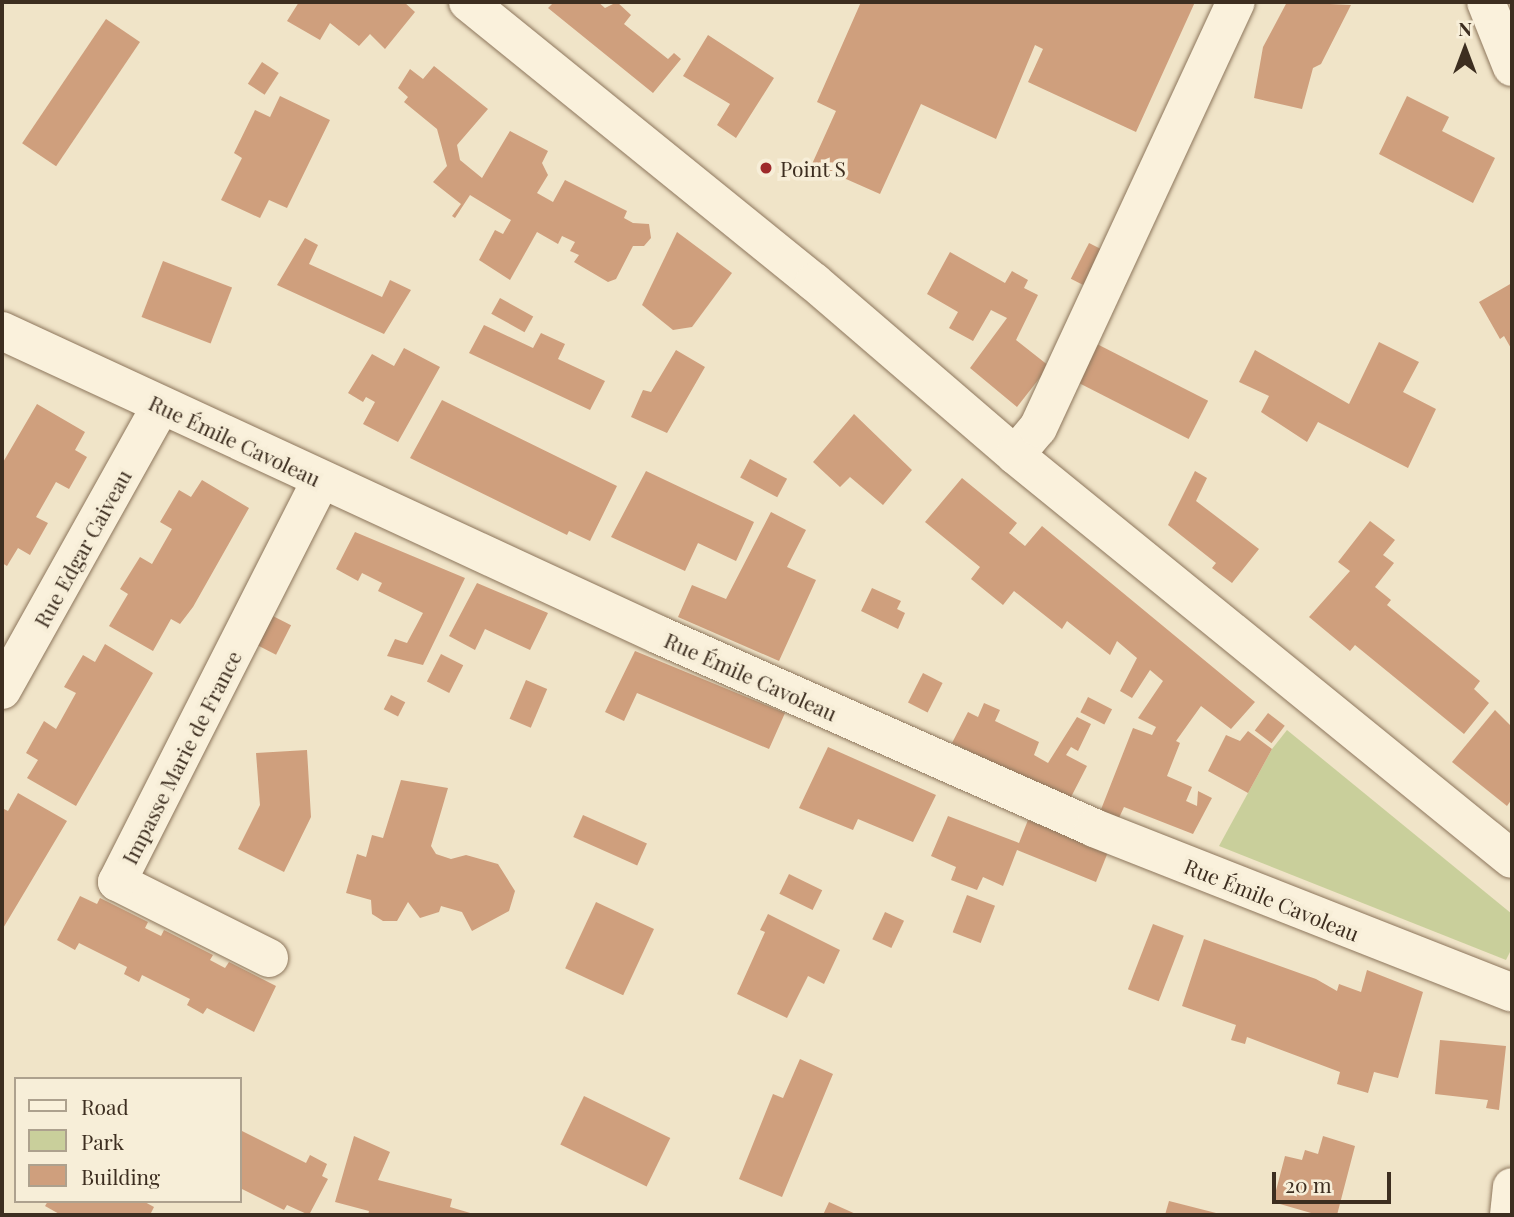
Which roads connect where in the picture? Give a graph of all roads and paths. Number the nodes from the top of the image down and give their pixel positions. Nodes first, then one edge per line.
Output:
1 (468, 2) edge
2 (1236, 2) edge
3 (1486, 2) edge
4 (1512, 67) edge
5 (2, 331) edge
6 (161, 405) junction
7 (1015, 456) junction
8 (321, 480) junction
9 (2, 690) edge
10 (1512, 859) edge
11 (269, 958) dead end
12 (1512, 993) edge
13 (1512, 1187) edge
14 (1509, 1215) edge

1 - 7 street
2 - 7 street
3 - 4 street
5 - 6 street, Rue Émile Cavoleau
6 - 8 street, Rue Émile Cavoleau
6 - 9 street, Rue Edgar Caiveau
7 - 10 street
8 - 11 street, Impasse Marie de France
8 - 12 street, Rue Émile Cavoleau
13 - 14 street

